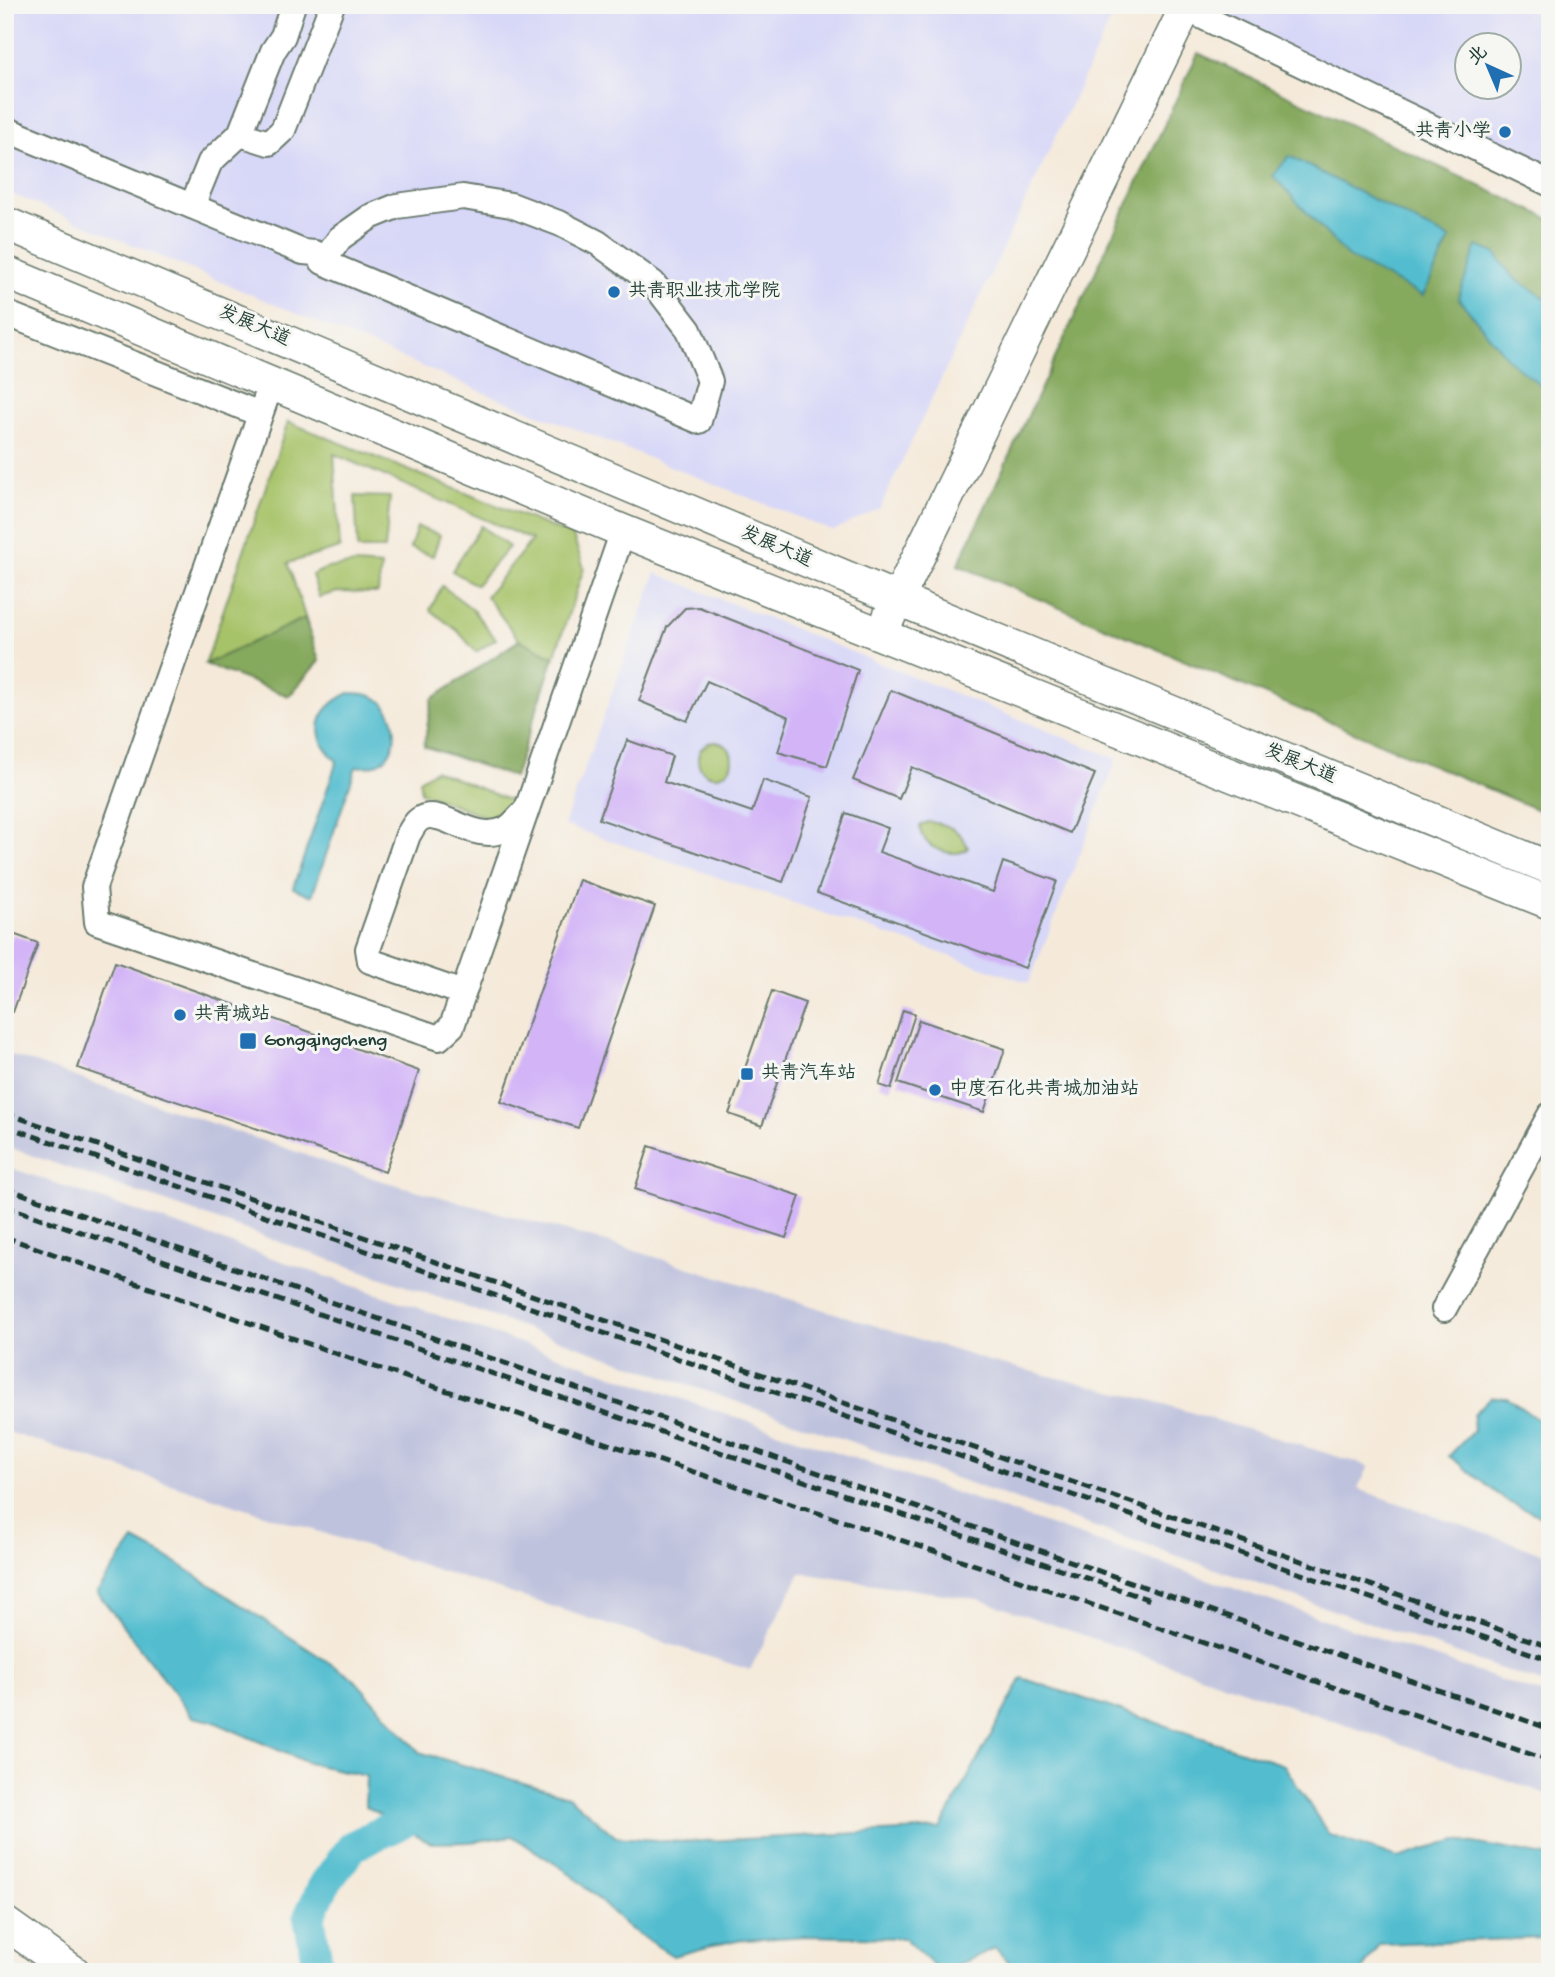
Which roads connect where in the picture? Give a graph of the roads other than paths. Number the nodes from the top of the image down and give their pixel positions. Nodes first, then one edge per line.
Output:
1 (293, 5) edge
2 (332, 5) edge
3 (1179, 6) edge
4 (5, 128) edge
5 (240, 134) junction
6 (1550, 184) edge
7 (192, 206) junction
8 (5, 223) edge
9 (323, 262) junction
10 (5, 272) edge
11 (5, 313) edge
12 (271, 384) junction
13 (260, 414) junction
14 (623, 531) junction
15 (888, 596) junction
16 (871, 630) junction
17 (527, 808) junction
18 (1550, 868) edge
19 (1550, 903) edge
20 (463, 993) junction
21 (1550, 1115) edge
22 (1444, 1309) dead end
23 (5, 1923) edge
24 (74, 1972) edge

1 - 5 street
2 - 5 street
3 - 6 street
3 - 15 main road
4 - 7 street
5 - 7 street
7 - 9 street
8 - 15 main road, 发展大道
9 - 9 street
10 - 12 main road, 发展大道
11 - 13 street
12 - 13 street
12 - 14 main road, 发展大道
13 - 20 street
14 - 16 main road, 发展大道
14 - 17 street
15 - 16 main road
15 - 18 main road, 发展大道
16 - 19 main road, 发展大道
17 - 20 street
17 - 20 street
21 - 22 street
23 - 24 main road

